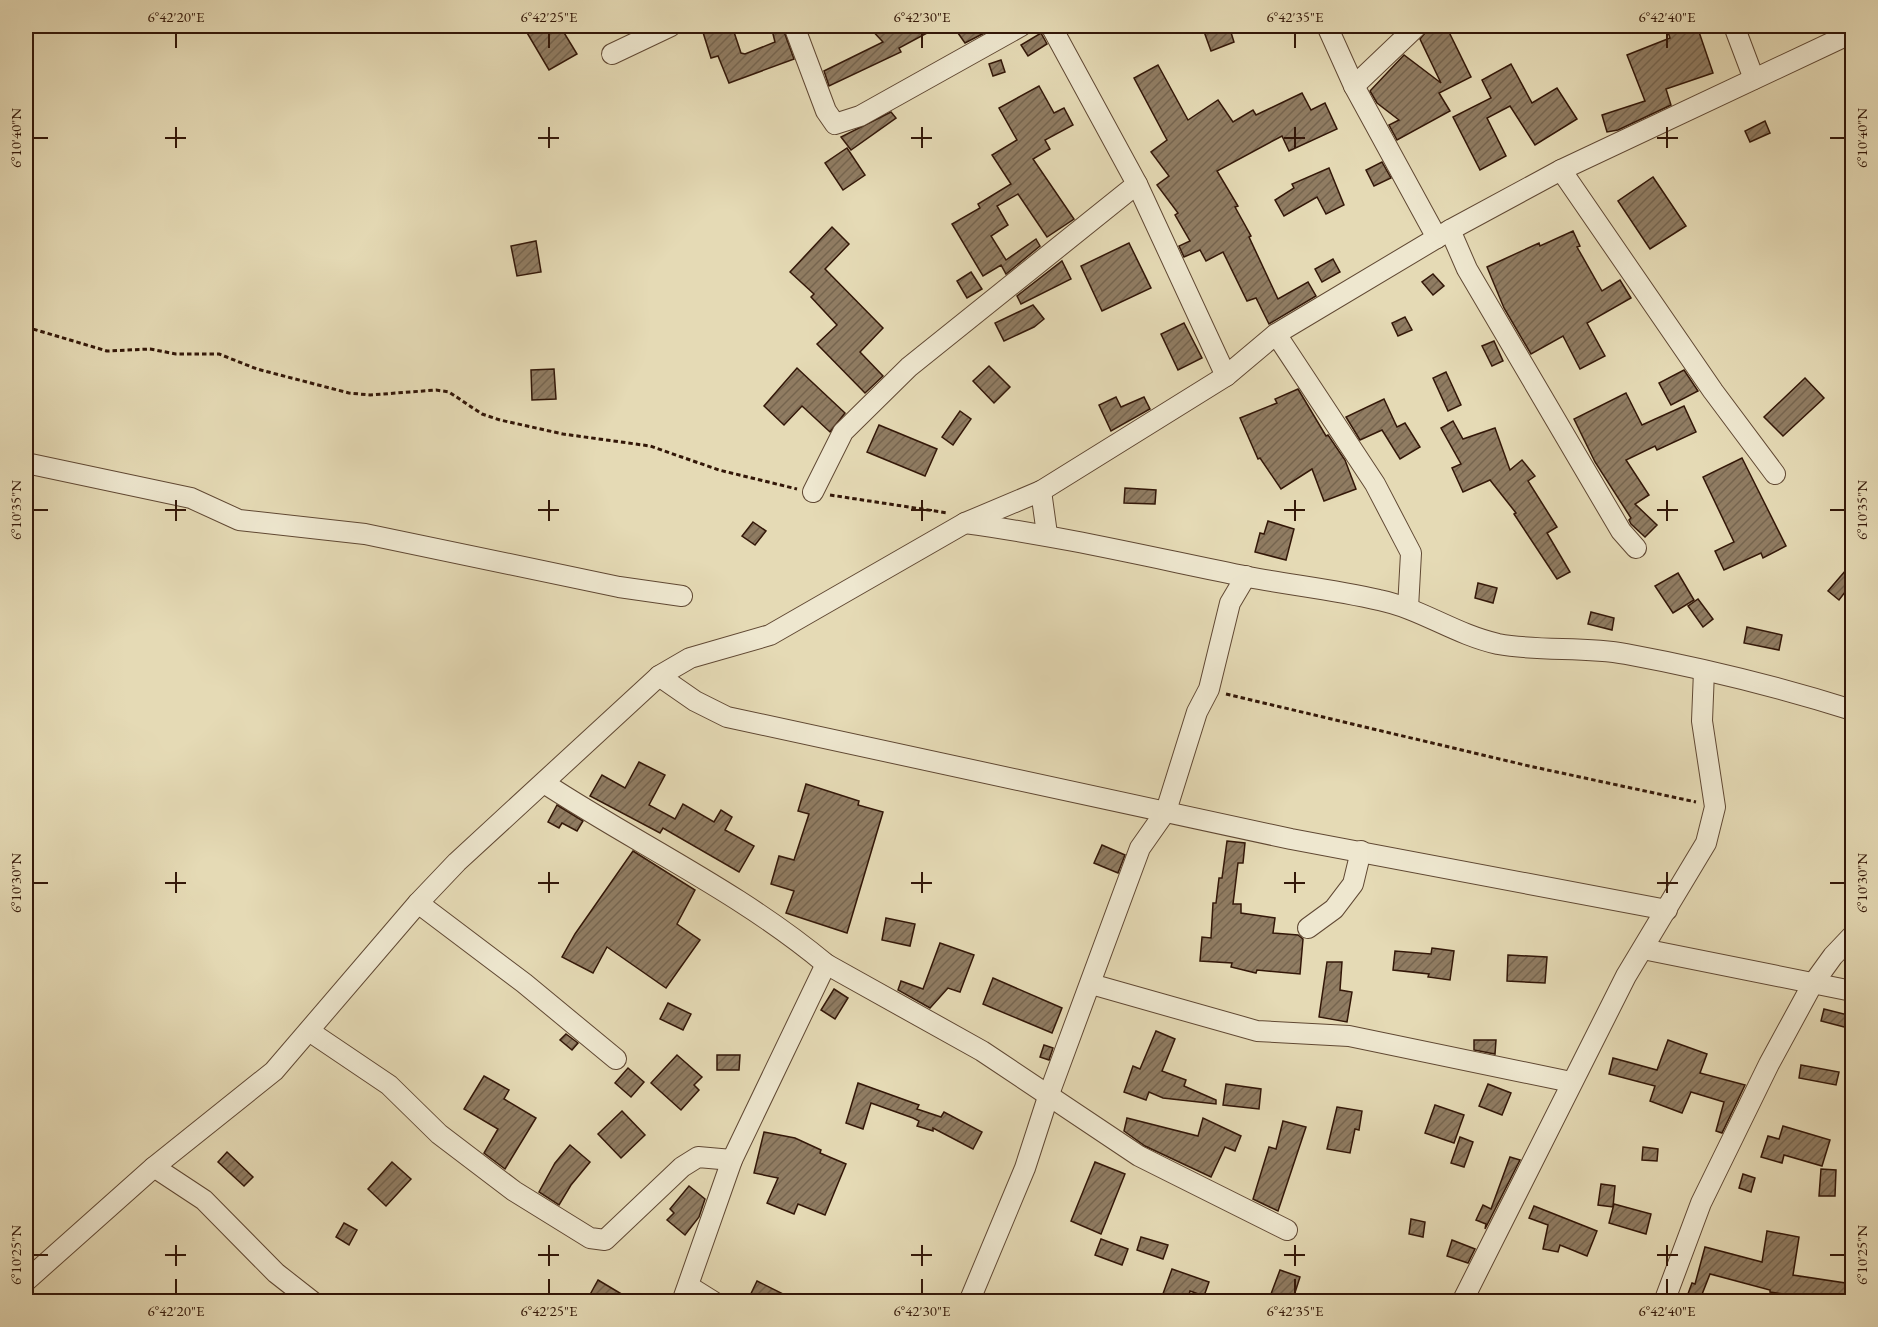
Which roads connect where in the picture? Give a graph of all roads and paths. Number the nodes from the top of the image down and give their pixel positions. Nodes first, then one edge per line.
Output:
1 (671, 26) edge
2 (794, 26) edge
3 (1021, 26) edge
4 (1051, 26) edge
5 (1327, 26) edge
6 (1417, 26) edge
7 (1734, 26) edge
8 (1852, 33) edge
9 (612, 54) dead end
10 (1754, 79) junction
11 (1354, 86) junction
12 (1561, 170) junction
13 (1137, 184) junction
14 (1444, 234) junction
15 (26, 327) edge
16 (1276, 334) junction
17 (1226, 376) junction
18 (26, 463) edge
19 (1775, 474) dead end
20 (1041, 491) junction
21 (813, 492) junction
22 (965, 523) junction
23 (1047, 534) junction
24 (1636, 549) dead end
25 (1246, 576) junction
26 (682, 596) dead end
27 (1408, 608) junction
28 (1704, 671) junction
29 (659, 676) junction
30 (1209, 689) junction
31 (1852, 710) edge
32 (544, 783) junction
33 (1715, 807) junction
34 (1166, 811) junction
35 (1361, 851) junction
36 (418, 903) junction
37 (1667, 910) junction
38 (1308, 928) dead end
39 (1852, 936) edge
40 (1643, 949) junction
41 (826, 964) junction
42 (1091, 984) junction
43 (1812, 985) junction
44 (1852, 991) edge
45 (309, 1031) junction
46 (616, 1059) dead end
47 (1571, 1082) junction
48 (1049, 1094) junction
49 (732, 1160) junction
50 (154, 1167) junction
51 (1287, 1230) dead end
52 (26, 1281) edge
53 (686, 1294) edge
54 (313, 1302) edge
55 (714, 1302) edge
56 (969, 1302) edge
57 (1462, 1302) edge
58 (1664, 1302) edge

1 - 9 street
2 - 3 street
4 - 13 street
5 - 11 street
6 - 11 street
7 - 10 street
8 - 10 street
10 - 12 street
11 - 14 street
12 - 14 street
12 - 19 street
13 - 17 street
13 - 21 street
14 - 16 street
14 - 24 street
15 - 21 path
16 - 17 street
16 - 27 street
17 - 20 street
18 - 26 street
20 - 22 street
20 - 23 street
21 - 22 path
22 - 23 street
22 - 29 street
23 - 25 street
25 - 27 street
25 - 30 street
27 - 28 street
28 - 31 street
28 - 33 street
29 - 32 street
29 - 34 street
30 - 33 path
30 - 34 street
32 - 36 street
32 - 41 street
33 - 37 street
34 - 35 street
34 - 42 street
35 - 37 street
35 - 38 street
36 - 45 street
36 - 46 street
37 - 40 street
39 - 43 street
40 - 43 street
40 - 47 street
41 - 48 street
41 - 49 street
42 - 47 street
42 - 48 street
43 - 44 street
43 - 58 street
45 - 49 street
45 - 50 street
47 - 57 street
48 - 51 street
48 - 56 street
49 - 53 street
50 - 52 street
50 - 54 street
53 - 55 street

